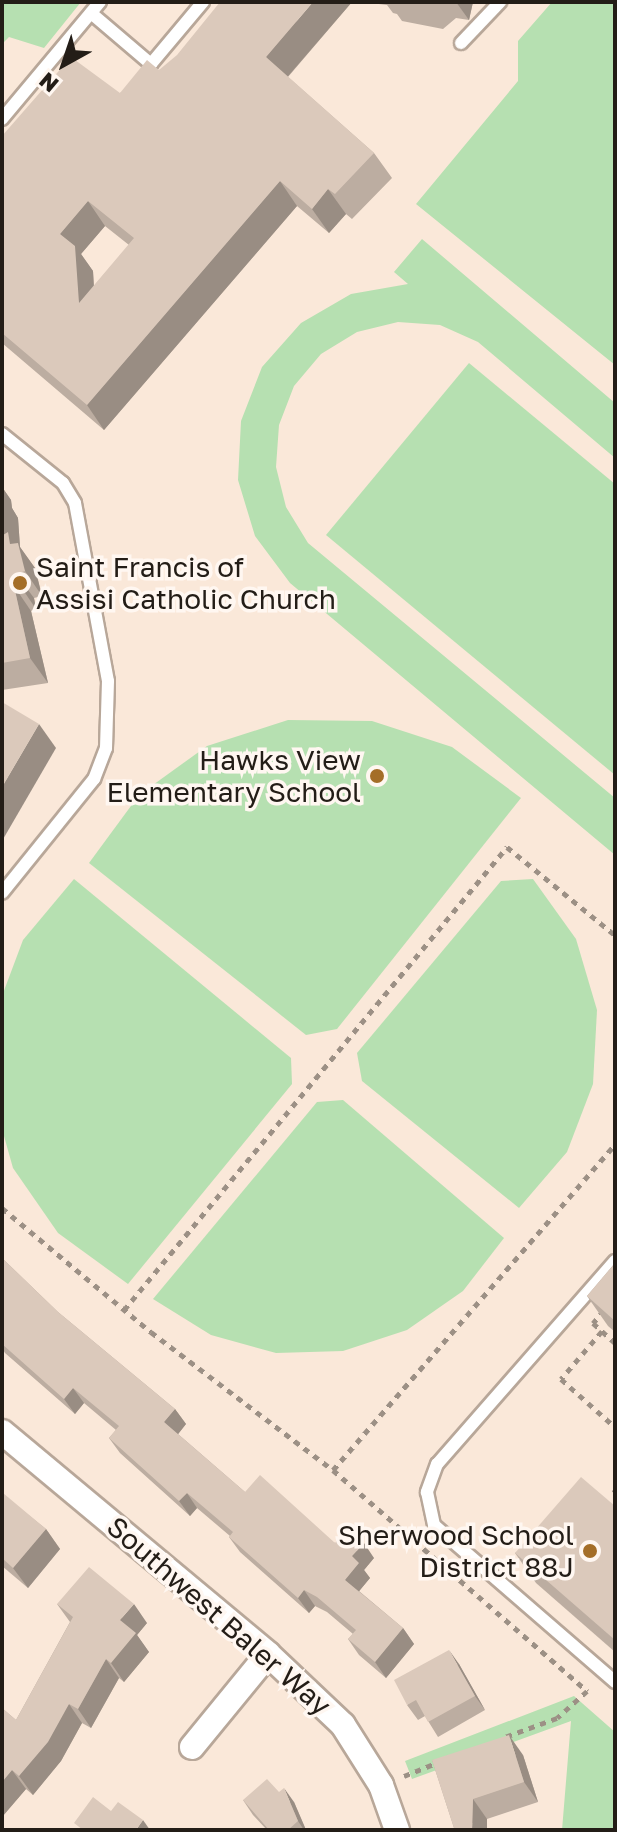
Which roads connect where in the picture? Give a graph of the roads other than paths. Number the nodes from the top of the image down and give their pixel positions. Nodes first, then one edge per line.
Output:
1 (100, 2) edge
2 (203, 2) edge
3 (500, 2) edge
4 (91, 13) junction
5 (461, 43) dead end
6 (2, 119) edge
7 (2, 434) edge
8 (2, 893) edge
9 (615, 1261) edge
10 (2, 1432) edge
11 (268, 1654) junction
12 (615, 1682) edge
13 (192, 1747) dead end
14 (397, 1830) edge

1 - 4 lane
2 - 4 lane
3 - 5 lane
4 - 6 lane
7 - 8 lane
9 - 12 lane
10 - 11 street, Southwest Baler Way
11 - 13 street
11 - 14 street, Southwest Baler Way

